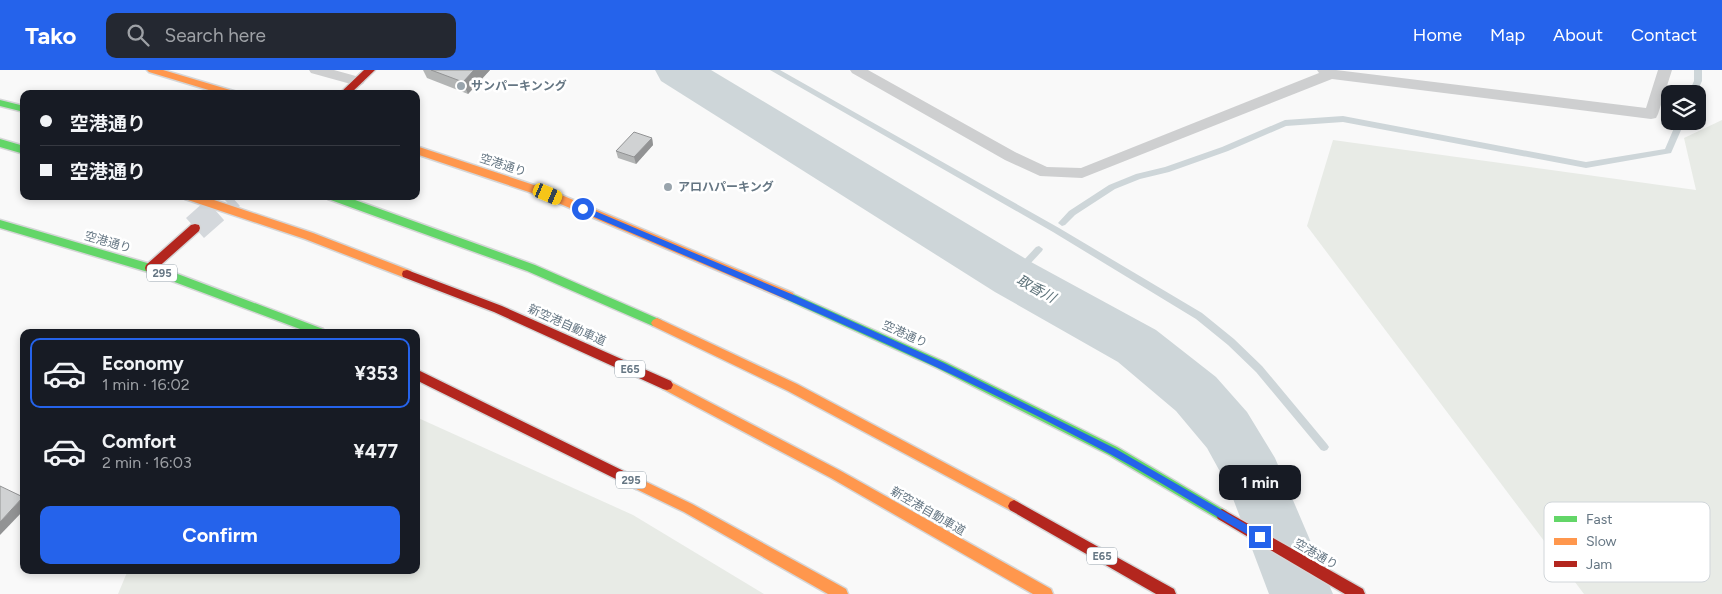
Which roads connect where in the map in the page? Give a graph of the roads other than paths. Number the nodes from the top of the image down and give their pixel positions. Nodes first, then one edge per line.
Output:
1 (152, 70) edge
2 (316, 70) edge
3 (370, 70) edge
4 (857, 70) edge
5 (1665, 70) edge
6 (1332, 71) edge
7 (358, 81) junction
8 (220, 90) edge
9 (348, 90) edge
10 (0, 103) edge
11 (20, 108) edge
12 (0, 143) edge
13 (20, 149) edge
14 (420, 151) edge
15 (201, 200) edge
16 (343, 200) edge
17 (0, 224) edge
18 (195, 228) tunnel mouth
19 (150, 268) junction
20 (312, 329) edge
21 (420, 376) edge
22 (841, 594) edge
23 (1046, 594) edge
24 (1170, 594) edge
25 (1358, 594) edge

1 - 8 main road
2 - 7 lane
3 - 7 main road
4 - 6 lane
5 - 6 lane
7 - 9 main road
10 - 11 main road
12 - 13 main road
14 - 25 main road, 空港通り
15 - 23 main road, 新空港自動車道 / E65
16 - 24 main road, E65
17 - 19 main road, 空港通り / 295
18 - 19 main road
19 - 20 main road, 空港通り / 295
21 - 22 main road, 295

